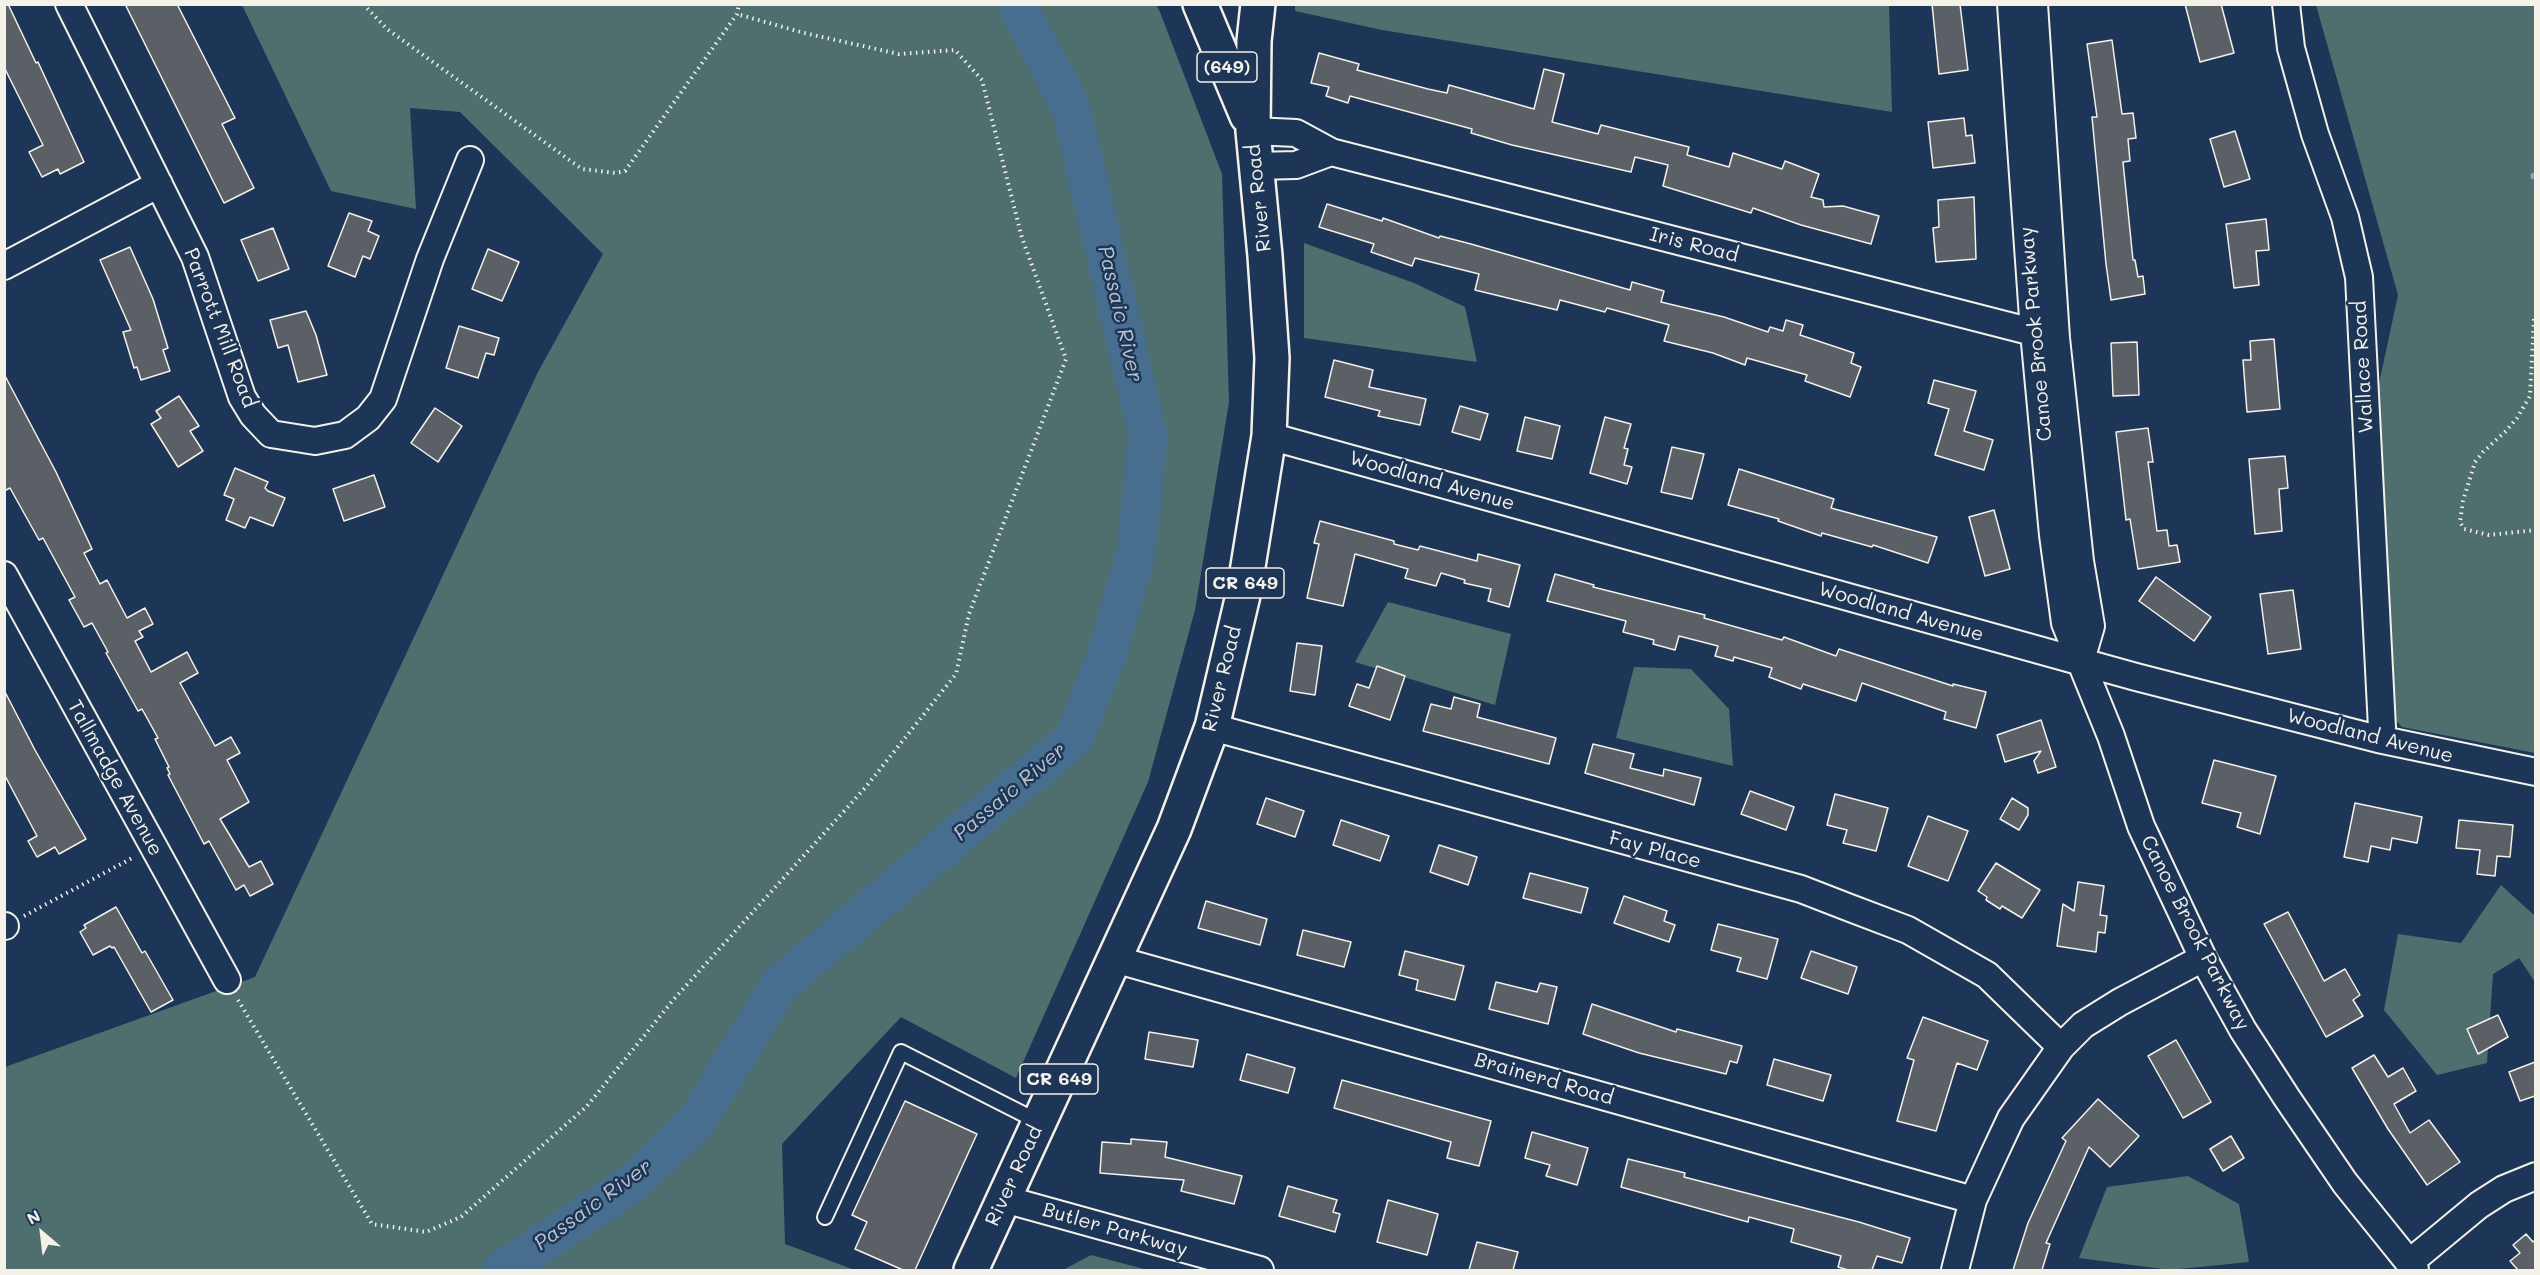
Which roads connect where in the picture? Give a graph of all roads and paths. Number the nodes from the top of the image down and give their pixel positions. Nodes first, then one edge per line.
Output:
1 (69, 4) edge
2 (363, 4) edge
3 (739, 4) edge
4 (1200, 4) edge
5 (1241, 4) edge
6 (1258, 4) edge
7 (2010, 4) edge
8 (2034, 4) edge
9 (2286, 4) edge
10 (737, 14) junction
11 (1254, 41) junction
12 (1253, 131) junction
13 (1331, 152) junction
14 (470, 160) dead end
15 (1256, 166) junction
16 (159, 184) junction
17 (4, 266) edge
18 (2534, 319) dead end
19 (2045, 335) junction
20 (1269, 436) junction
21 (2535, 530) edge
22 (4, 575) edge
23 (2081, 660) junction
24 (1212, 728) junction
25 (2378, 739) junction
26 (2535, 772) edge
27 (153, 847) junction
28 (5, 926) edge
29 (2203, 958) junction
30 (1114, 959) junction
31 (227, 980) joint
32 (2061, 1047) junction
33 (1039, 1122) junction
34 (2535, 1176) edge
35 (1004, 1199) junction
36 (1973, 1200) junction
37 (825, 1217) dead end
38 (2412, 1267) edge
39 (970, 1270) edge
40 (1260, 1270) edge
41 (1955, 1270) edge

1 - 16 street, Parrott Mill Road
2 - 10 path
3 - 10 path
4 - 12 main road, (649)
5 - 11 main road, (649)
6 - 11 main road, River Road / (649)
7 - 19 street, Canoe Brook Parkway
8 - 19 street, Canoe Brook Parkway
9 - 25 street, Wallace Road
10 - 31 path
11 - 12 main road, River Road / (649)
12 - 13 street, Iris Road
12 - 15 main road, River Road / CR 649
13 - 15 street
13 - 19 street, Iris Road
14 - 16 street, Parrott Mill Road
15 - 20 main road, River Road / CR 649
16 - 17 street
18 - 21 path
19 - 23 street, Canoe Brook Parkway
20 - 23 street, Woodland Avenue
20 - 24 main road, River Road / CR 649
22 - 27 street, Tallmadge Avenue
23 - 25 street, Woodland Avenue
23 - 29 street, Canoe Brook Parkway
24 - 30 main road, River Road / CR 649
24 - 32 street, Fay Place
25 - 26 street, Woodland Avenue
27 - 28 path
27 - 31 street, Tallmadge Avenue
29 - 32 street
29 - 38 street, Canoe Brook Parkway
30 - 33 main road, River Road / CR 649
30 - 36 street, Brainerd Road
32 - 36 street
33 - 35 main road, River Road / CR 649
33 - 37 lane
34 - 38 street
35 - 39 main road, River Road / CR 649
35 - 40 street, Butler Parkway
36 - 41 street

